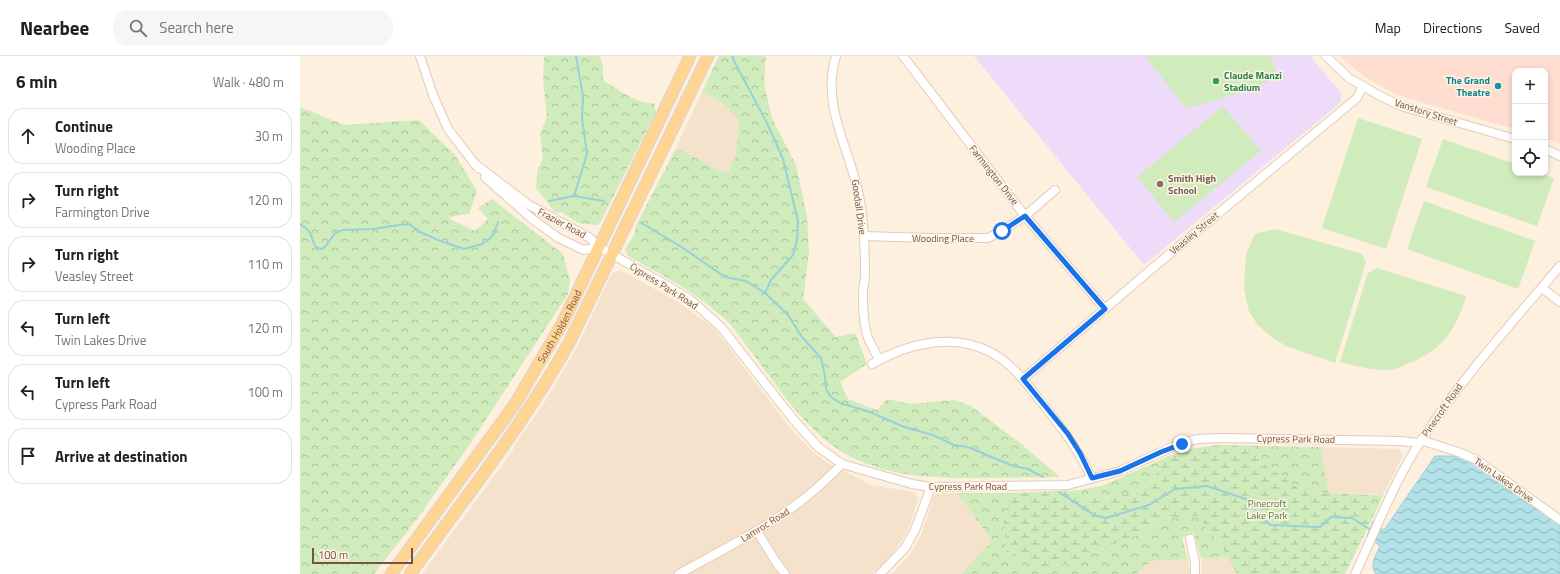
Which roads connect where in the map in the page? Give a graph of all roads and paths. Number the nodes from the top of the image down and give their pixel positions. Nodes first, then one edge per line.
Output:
1 (420, 56) edge
2 (690, 56) edge
3 (708, 56) edge
4 (836, 56) edge
5 (903, 56) edge
6 (1326, 56) edge
7 (1363, 86) junction
8 (1512, 138) edge
9 (1548, 150) edge
10 (1560, 156) edge
11 (475, 164) junction
12 (1055, 190) dead end
13 (1025, 216) junction
14 (864, 236) junction
15 (599, 247) junction
16 (612, 254) junction
17 (1560, 266) edge
18 (1542, 288) junction
19 (1560, 302) edge
20 (1105, 309) junction
21 (1023, 379) junction
22 (1420, 442) junction
23 (842, 464) junction
24 (1092, 478) junction
25 (931, 486) junction
26 (1560, 520) edge
27 (757, 531) junction
28 (1190, 538) dead end
29 (391, 574) edge
30 (410, 574) edge
31 (679, 574) edge
32 (785, 574) edge
33 (880, 574) edge
34 (1195, 574) edge
35 (1355, 574) edge

1 - 11 street, Frazier Road
2 - 15 main road, South Holden Road
3 - 16 main road, South Holden Road
4 - 14 street, Goodall Drive
5 - 13 street, Farmington Drive
6 - 7 street, Vanstory Street
7 - 8 street, Vanstory Street
7 - 20 street, Veasley Street
9 - 10 street
11 - 15 street, Frazier Road
11 - 15 street, Frazier Road
12 - 13 street, Wooding Place
13 - 14 street, Wooding Place
13 - 20 street, Farmington Drive
14 - 21 street, Goodall Drive
15 - 16 street, Cypress Park Road
15 - 29 main road, South Holden Road
16 - 23 street, Cypress Park Road
16 - 30 main road, South Holden Road
17 - 18 street, Pinecroft Road
18 - 19 street
18 - 22 street, Pinecroft Road
20 - 21 street, Veasley Street
21 - 24 street
22 - 24 street, Cypress Park Road
22 - 26 street, Twin Lakes Drive
22 - 35 street, Pinecroft Road
23 - 25 street, Cypress Park Road
23 - 27 street, Lamroc Road
24 - 25 street, Cypress Park Road
25 - 33 street
27 - 31 street, Lamroc Road
27 - 32 street
28 - 34 street

